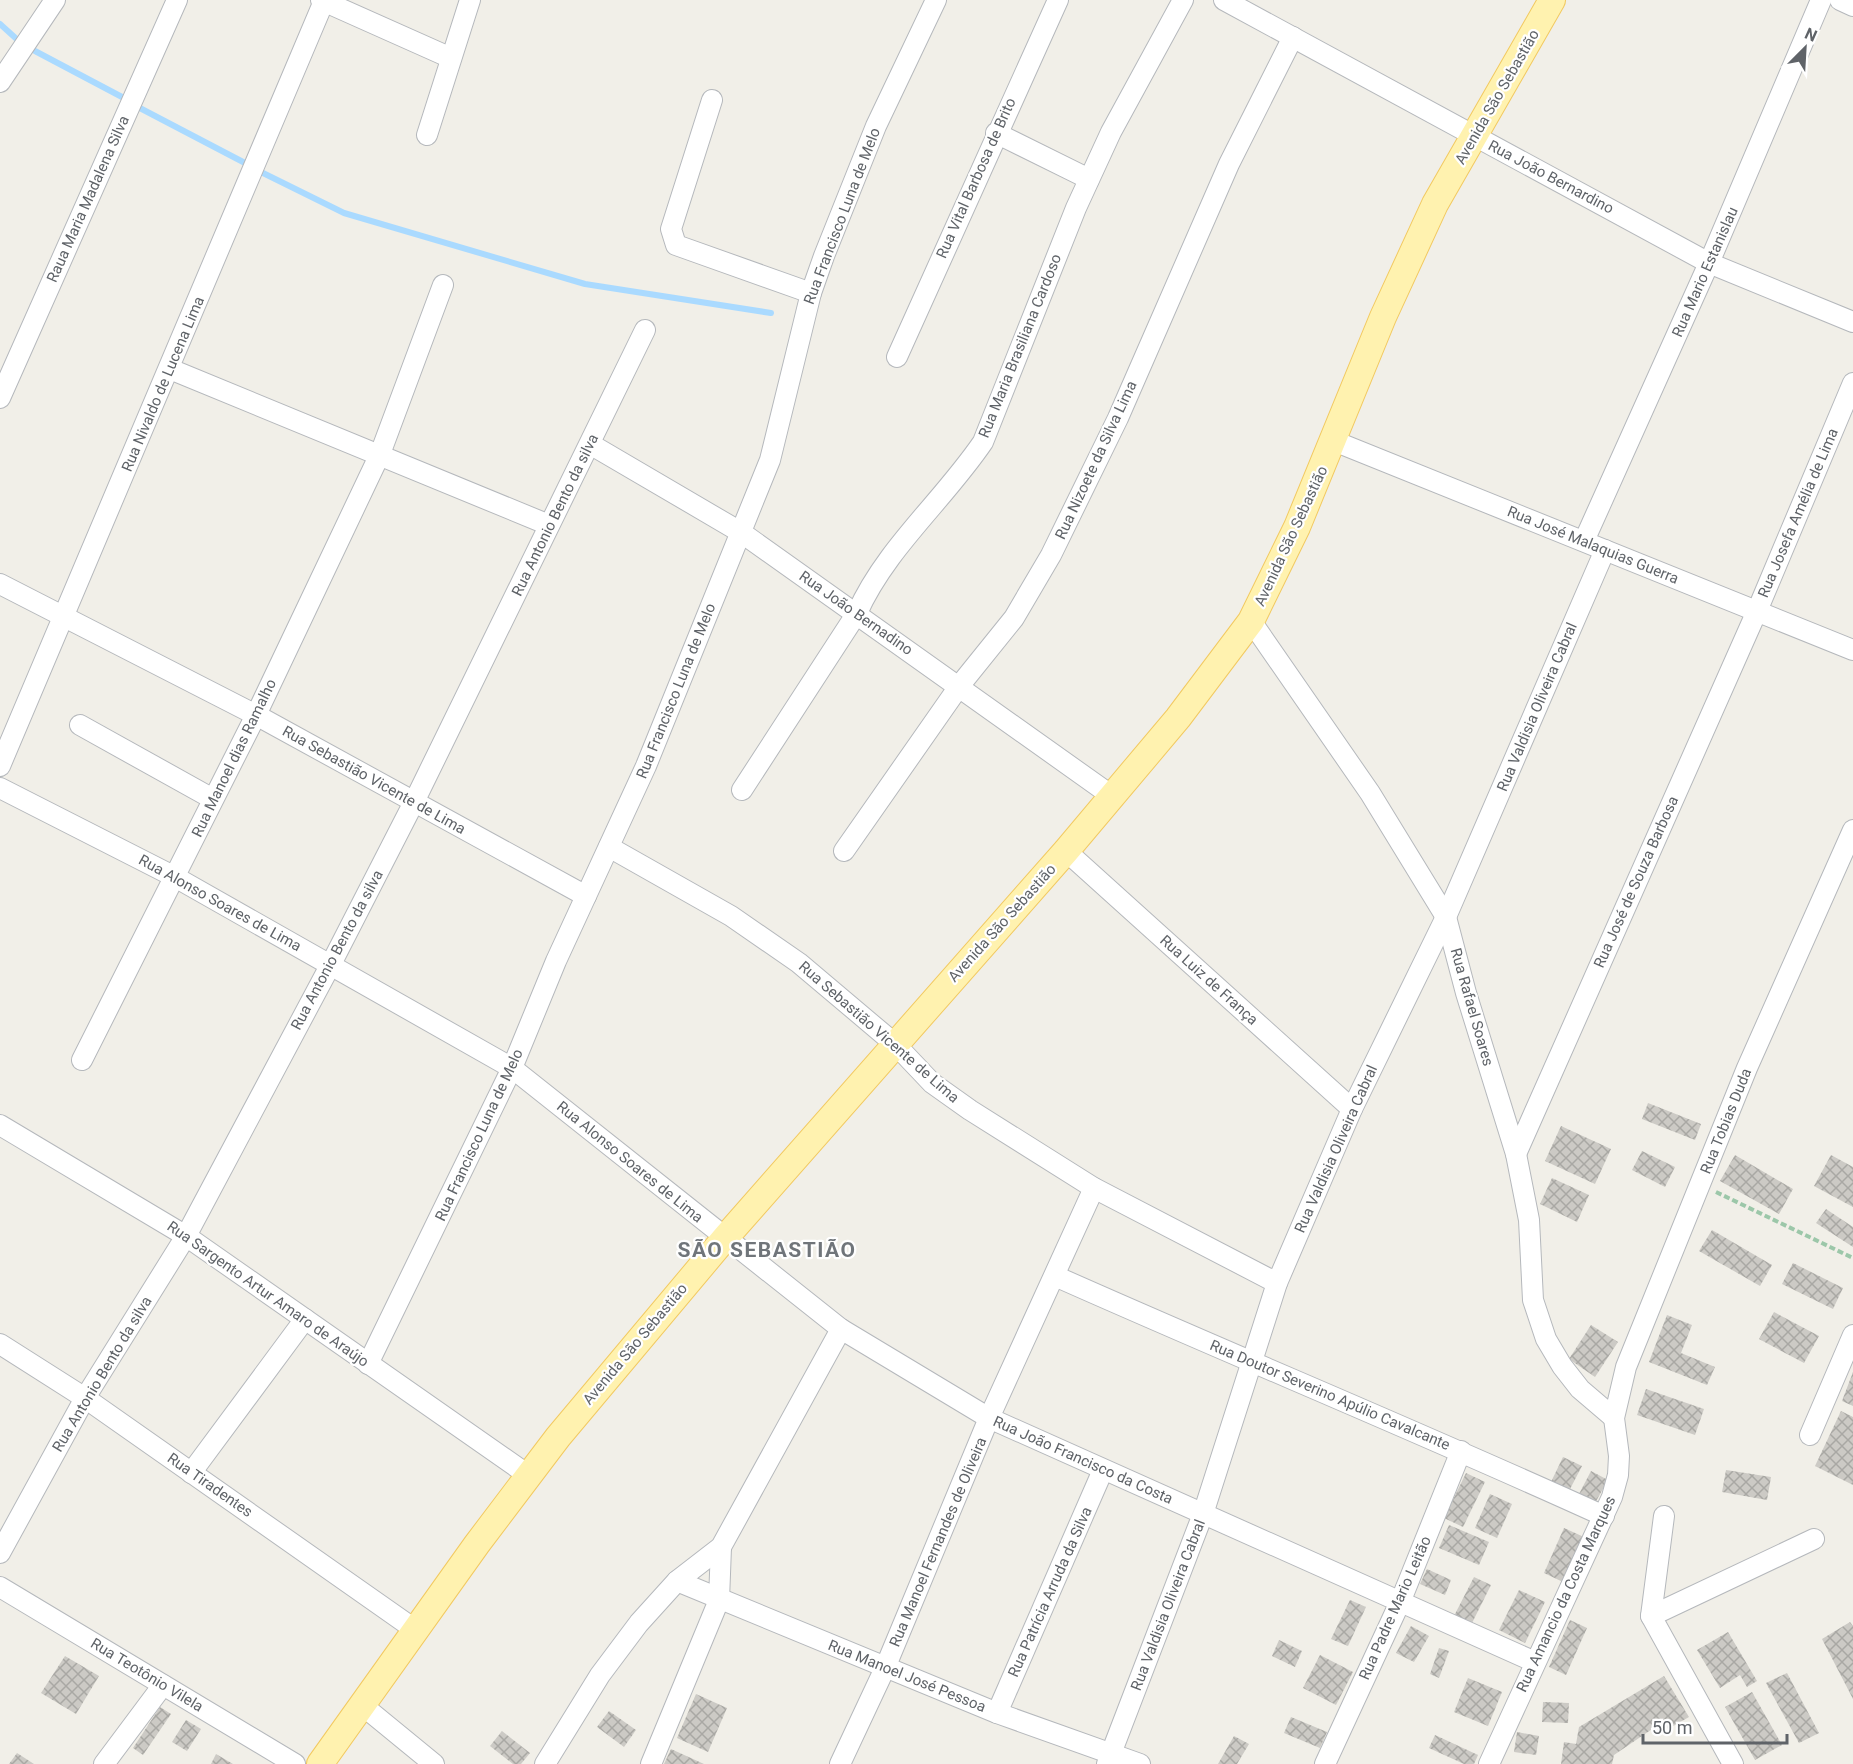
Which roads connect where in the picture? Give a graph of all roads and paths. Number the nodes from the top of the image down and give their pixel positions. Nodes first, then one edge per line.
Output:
1 (55, 0) edge
2 (177, 0) edge
3 (470, 0) edge
4 (936, 0) edge
5 (1058, 0) edge
6 (1183, 0) edge
7 (1224, 0) edge
8 (1552, 0) edge
9 (1821, 0) edge
10 (1840, 0) edge
11 (322, 1) edge
12 (1853, 6) edge
13 (1293, 37) junction
14 (451, 58) junction
15 (0, 82) edge
16 (712, 100) dead end
17 (996, 133) junction
18 (427, 135) dead end
19 (1474, 136) junction
20 (1089, 179) junction
21 (1709, 263) junction
22 (443, 285) dead end
23 (811, 293) junction
24 (1853, 322) edge
25 (645, 330) dead end
26 (897, 357) dead end
27 (170, 369) junction
28 (1853, 383) edge
29 (0, 398) edge
30 (1334, 441) junction
31 (590, 444) junction
32 (380, 454) junction
33 (549, 525) junction
34 (742, 533) junction
35 (1584, 542) junction
36 (1605, 550) junction
37 (0, 584) edge
38 (1756, 611) junction
39 (857, 613) junction
40 (62, 614) junction
41 (1251, 621) junction
42 (1853, 650) edge
43 (960, 686) junction
44 (256, 715) junction
45 (80, 725) dead end
46 (0, 766) edge
47 (0, 788) edge
48 (742, 790) dead end
49 (1112, 796) junction
50 (213, 799) junction
51 (414, 802) junction
52 (1853, 830) edge
53 (609, 847) junction
54 (844, 851) dead end
55 (1066, 851) junction
56 (175, 877) junction
57 (586, 896) junction
58 (1446, 917) junction
59 (331, 964) junction
60 (895, 1044) junction
61 (82, 1060) dead end
62 (512, 1068) junction
63 (1352, 1109) junction
64 (0, 1125) edge
65 (1516, 1154) junction
66 (1700, 1184) junction
67 (1094, 1188) junction
68 (186, 1236) junction
69 (725, 1238) junction
70 (1853, 1258) edge
71 (1055, 1276) junction
72 (1277, 1283) junction
73 (305, 1319) junction
74 (841, 1329) junction
75 (1853, 1335) edge
76 (0, 1344) edge
77 (368, 1364) junction
78 (1252, 1364) junction
79 (85, 1398) junction
80 (989, 1418) junction
81 (1614, 1418) junction
82 (1810, 1436) dead end
83 (1461, 1451) junction
84 (1103, 1470) junction
85 (191, 1473) junction
86 (528, 1475) junction
87 (1203, 1514) junction
88 (1604, 1516) junction
89 (1664, 1516) dead end
90 (1815, 1539) dead end
91 (722, 1547) junction
92 (0, 1553) edge
93 (677, 1581) junction
94 (0, 1587) edge
95 (719, 1600) junction
96 (1401, 1600) junction
97 (1651, 1616) junction
98 (417, 1630) junction
99 (1535, 1662) junction
100 (885, 1668) junction
101 (163, 1685) junction
102 (363, 1705) junction
103 (997, 1713) junction
104 (1109, 1759) edge
105 (104, 1764) edge
106 (295, 1764) edge
107 (320, 1764) edge
108 (434, 1764) edge
109 (545, 1764) edge
110 (651, 1764) edge
111 (840, 1764) edge
112 (1140, 1764) edge
113 (1325, 1764) edge
114 (1489, 1764) edge
115 (1733, 1764) edge

1 - 15 street
2 - 29 street, Raua Maria Madalena Silva
3 - 14 street
4 - 23 street, Rua Francisco Luna de Melo
5 - 17 street, Rua Vital Barbosa de Brito
6 - 20 street, Rua Maria Brasiliana Cardoso
7 - 13 street, Rua João Bernardino
8 - 19 main road, Avenida São Sebastião
9 - 21 street, Rua Mario Estanislau
10 - 12 street
11 - 14 street
11 - 27 street, Rua Nivaldo de Lucena Lima
13 - 19 street, Rua João Bernardino
13 - 43 street, Rua Nizoete da Silva Lima
14 - 18 street
16 - 23 street
17 - 20 street
17 - 26 street, Rua Vital Barbosa de Brito
19 - 21 street, Rua João Bernardino
19 - 30 main road, Avenida São Sebastião
20 - 39 street, Rua Maria Brasiliana Cardoso
21 - 24 street, Rua João Bernardino
21 - 35 street, Rua Mario Estanislau
22 - 32 street, Rua Manoel dias Ramalho
23 - 34 street, Rua Francisco Luna de Melo
25 - 31 street, Rua Antonio Bento da silva
27 - 32 street
27 - 40 street, Rua Nivaldo de Lucena Lima
28 - 38 street, Rua Josefa Amélia de Lima
30 - 35 street, Rua José Malaquias Guerra
30 - 41 main road, Avenida São Sebastião
31 - 33 street, Rua Antonio Bento da silva
31 - 34 street, Rua João Bernadino
32 - 33 street
32 - 44 street, Rua Manoel dias Ramalho
33 - 51 street, Rua Antonio Bento da silva
34 - 39 street, Rua João Bernadino
34 - 53 street, Rua Francisco Luna de Melo
35 - 36 street, Rua José Malaquias Guerra
36 - 38 street, Rua José Malaquias Guerra
36 - 58 street, Rua Valdisia Oliveira Cabral
37 - 40 street, Rua Sebastião Vicente de Lima
38 - 42 street, Rua José Malaquias Guerra
38 - 65 street, Rua José de Souza Barbosa
39 - 43 street, Rua João Bernadino
39 - 48 street, Rua Maria Brasiliana Cardoso
40 - 44 street, Rua Sebastião Vicente de Lima
40 - 46 street, Rua Nivaldo de Lucena Lima
41 - 49 main road, Avenida São Sebastião
41 - 58 street, Rua Rafael Soares
43 - 49 street, Rua João Bernadino
43 - 54 street, Rua Nizoete da Silva Lima
44 - 50 street, Rua Manoel dias Ramalho
44 - 51 street, Rua Sebastião Vicente de Lima
45 - 50 street
47 - 56 street, Rua Alonso Soares de Lima
49 - 55 main road, Avenida São Sebastião
50 - 56 street, Rua Manoel dias Ramalho
51 - 57 street, Rua Sebastião Vicente de Lima
51 - 59 street, Rua Antonio Bento da silva
52 - 66 street, Rua Tobias Duda
53 - 57 street, Rua Francisco Luna de Melo
53 - 60 street, Rua Sebastião Vicente de Lima
55 - 60 main road, Avenida São Sebastião
55 - 63 street, Rua Luiz de França
56 - 59 street, Rua Alonso Soares de Lima
56 - 61 street, Rua Manoel dias Ramalho
57 - 62 street, Rua Francisco Luna de Melo
58 - 63 street, Rua Valdisia Oliveira Cabral
58 - 65 street, Rua Rafael Soares
59 - 62 street, Rua Alonso Soares de Lima
59 - 68 street, Rua Antonio Bento da silva
60 - 67 street, Rua Sebastião Vicente de Lima
60 - 69 main road, Avenida São Sebastião
62 - 69 street, Rua Alonso Soares de Lima
62 - 77 street, Rua Francisco Luna de Melo
63 - 72 street, Rua Valdisia Oliveira Cabral
64 - 68 street, Rua Sargento Artur Amaro de Araújo
65 - 81 street, Rua Rafael Soares
66 - 70 path
66 - 81 street, Rua Tobias Duda
67 - 71 street, Rua Manoel Fernandes de Oliveira
67 - 72 street, Rua Sebastião Vicente de Lima
68 - 73 street, Rua Sargento Artur Amaro de Araújo
68 - 79 street, Rua Antonio Bento da silva
69 - 74 street, Rua João Francisco da Costa
69 - 86 main road, Avenida São Sebastião
71 - 78 street, Rua Doutor Severino Apúlio Cavalcante
71 - 80 street, Rua Manoel Fernandes de Oliveira
72 - 78 street, Rua Valdisia Oliveira Cabral
73 - 77 street, Rua Sargento Artur Amaro de Araújo
73 - 85 street
74 - 80 street, Rua João Francisco da Costa
74 - 91 street
75 - 82 street
76 - 79 street, Rua Tiradentes
77 - 86 street, Rua Sargento Artur Amaro de Araújo
78 - 83 street, Rua Doutor Severino Apúlio Cavalcante
78 - 87 street, Rua Valdisia Oliveira Cabral
79 - 85 street, Rua Tiradentes
79 - 92 street, Rua Antonio Bento da silva
80 - 84 street, Rua João Francisco da Costa
80 - 100 street, Rua Manoel Fernandes de Oliveira
81 - 88 street, Rua Amancio da Costa Marques
83 - 88 street, Rua Doutor Severino Apúlio Cavalcante
83 - 96 street, Rua Padre Mario Leitão
84 - 87 street, Rua João Francisco da Costa
84 - 103 street, Rua Patrícia Arruda da Silva
85 - 98 street, Rua Tiradentes
86 - 98 main road, Avenida São Sebastião
87 - 96 street, Rua João Francisco da Costa
87 - 104 street, Rua Valdisia Oliveira Cabral
88 - 99 street, Rua Amancio da Costa Marques
89 - 97 street
90 - 97 street
91 - 93 street
91 - 95 street
93 - 95 street, Rua Manoel José Pessoa
93 - 109 street
94 - 101 street, Rua Teotônio Vilela
95 - 100 street, Rua Manoel José Pessoa
95 - 110 street
96 - 99 street, Rua João Francisco da Costa
96 - 113 street, Rua Padre Mario Leitão
97 - 115 street
98 - 102 main road, Avenida São Sebastião
99 - 114 street, Rua Amancio da Costa Marques
100 - 103 street, Rua Manoel José Pessoa
100 - 111 street, Rua Manoel Fernandes de Oliveira
101 - 105 street
101 - 106 street, Rua Teotônio Vilela
102 - 107 main road, Avenida São Sebastião
102 - 108 street
103 - 104 street, Rua Manoel José Pessoa
104 - 112 street, Rua Manoel José Pessoa

